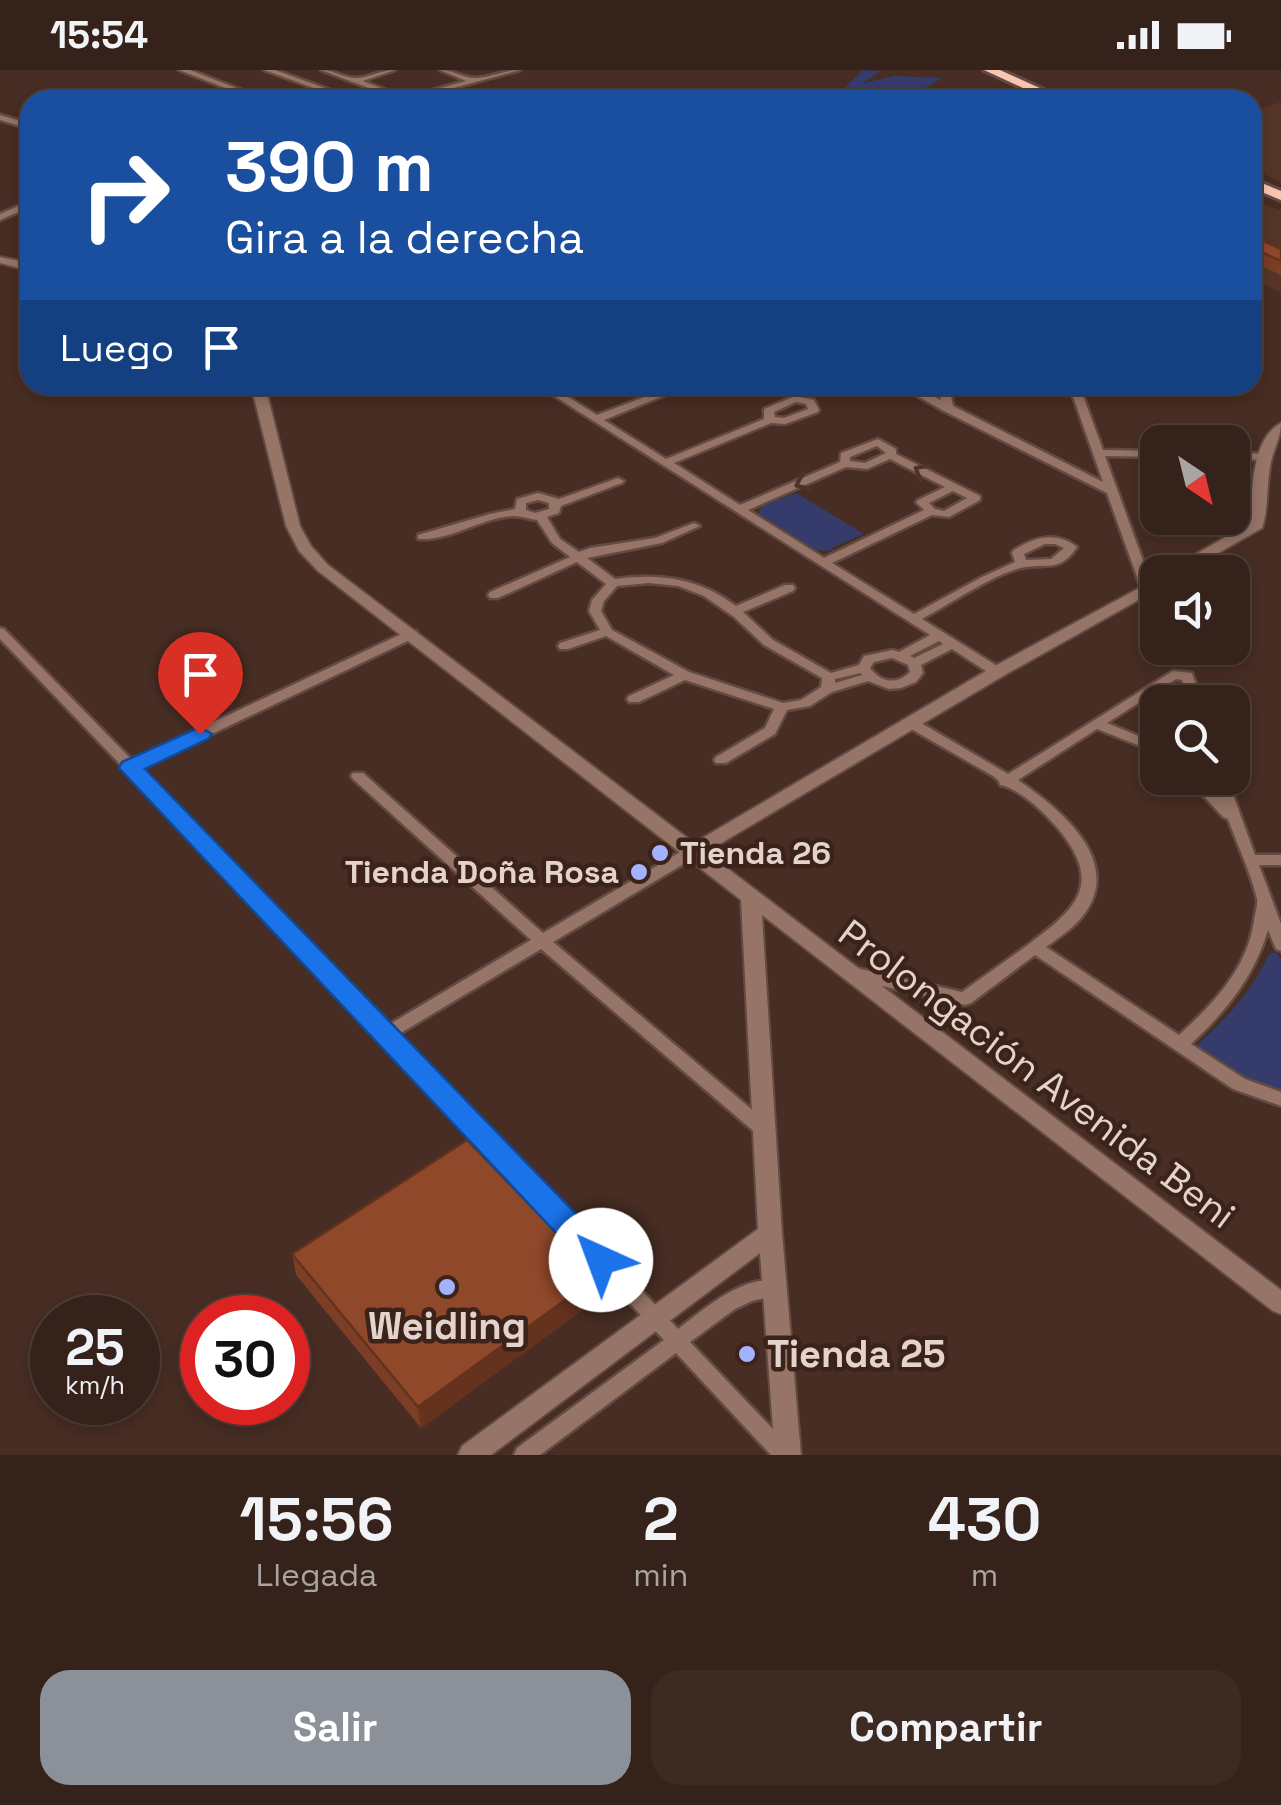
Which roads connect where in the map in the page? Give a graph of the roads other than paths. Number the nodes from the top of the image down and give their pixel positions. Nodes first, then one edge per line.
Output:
1 (183, 70) edge
2 (268, 70) edge
3 (325, 70) edge
4 (391, 70) edge
5 (444, 70) edge
6 (516, 70) edge
7 (990, 70) edge
8 (1002, 70) edge
9 (357, 80) junction
10 (475, 81) junction
11 (236, 90) edge
12 (325, 90) edge
13 (384, 90) edge
14 (440, 90) edge
15 (1037, 90) edge
16 (1049, 90) edge
17 (260, 395) edge
18 (558, 395) edge
19 (659, 395) edge
20 (922, 395) edge
21 (946, 395) edge
22 (1078, 395) edge
23 (948, 409) junction
24 (596, 419) junction
25 (770, 420) dead end
26 (1281, 427) edge
27 (1100, 453) junction
28 (1140, 454) edge
29 (890, 455) junction
30 (1250, 457) edge
31 (1266, 457) junction
32 (665, 463) junction
33 (845, 464) junction
34 (618, 481) dead end
35 (951, 488) junction
36 (1112, 491) junction
37 (557, 504) junction
38 (739, 510) junction
39 (931, 511) junction
40 (520, 512) junction
41 (541, 517) junction
42 (694, 526) dead end
43 (422, 538) dead end
44 (1205, 555) edge
45 (1140, 557) edge
46 (576, 558) junction
47 (824, 562) junction
48 (1021, 564) dead end
49 (613, 583) junction
50 (789, 588) dead end
51 (1140, 592) edge
52 (494, 595) dead end
53 (736, 612) junction
54 (914, 619) junction
55 (0, 632) edge
56 (607, 632) junction
57 (412, 634) junction
58 (938, 636) junction
59 (952, 644) junction
60 (564, 646) dead end
61 (908, 659) junction
62 (997, 672) junction
63 (866, 673) junction
64 (684, 675) junction
65 (828, 683) junction
66 (1158, 685) edge
67 (1190, 685) edge
68 (1140, 697) edge
69 (634, 700) dead end
70 (782, 707) junction
71 (911, 723) junction
72 (1097, 724) junction
73 (1140, 742) edge
74 (721, 760) dead end
75 (130, 768) junction
76 (358, 776) dead end
77 (1005, 782) junction
78 (1210, 795) edge
79 (1225, 795) edge
80 (1233, 820) junction
81 (692, 852) junction
82 (1249, 860) junction
83 (1281, 860) edge
84 (751, 899) junction
85 (1265, 901) junction
86 (543, 942) junction
87 (1281, 946) edge
88 (1035, 947) junction
89 (846, 972) junction
90 (388, 1033) junction
91 (1179, 1045) junction
92 (1281, 1099) edge
93 (763, 1129) junction
94 (770, 1233) junction
95 (776, 1288) junction
96 (1281, 1304) edge
97 (654, 1317) junction
98 (678, 1340) junction
99 (471, 1455) edge
100 (524, 1455) edge
101 (786, 1455) edge

1 - 11 street
2 - 12 street
3 - 9 street
4 - 9 street
5 - 10 street
6 - 10 street
7 - 15 highway
8 - 16 highway
9 - 13 street
10 - 14 street
17 - 57 street
18 - 24 street
19 - 24 street
20 - 23 street
21 - 23 street
22 - 27 street
23 - 36 street
24 - 32 street
25 - 32 street
26 - 31 street
27 - 28 street
27 - 36 street
29 - 33 street
29 - 33 street
35 -> 29 street
30 - 31 street
31 - 44 street
32 - 38 street
33 -> 38 street
34 - 37 street
35 - 39 street
35 - 39 street
36 - 45 street
37 - 40 street
37 - 41 street
38 - 47 street
39 - 47 street
40 - 41 street
40 - 43 street
41 - 46 street
42 - 46 street
46 - 49 street
46 - 52 street
47 - 54 street
48 - 54 street
49 - 53 street
49 - 56 street
50 - 53 street
51 - 62 street
53 - 65 street
54 - 58 street
55 - 75 street
56 - 60 street
56 - 64 street
57 - 75 street
57 - 81 street
58 - 59 street
58 - 61 street
59 - 61 street
59 - 62 street
61 - 63 street
61 - 63 street
62 - 71 street
63 - 65 street
64 - 69 street
64 - 70 street
65 - 70 street
66 - 67 street
68 - 72 street
70 - 74 street
71 - 77 street
71 - 81 street
72 - 73 street
72 - 77 street
75 - 90 street
76 - 86 street
77 - 88 street
78 - 80 street
79 - 80 street
80 - 82 street
81 - 84 street, Prolongación Avenida Beni
81 - 86 street
82 - 83 street
82 - 85 street
84 - 89 street, Prolongación Avenida Beni
84 - 93 street
85 - 87 street
85 - 91 street
86 - 90 street
86 - 93 street
88 - 89 street
88 - 91 street
89 - 96 street, Prolongación Avenida Beni
90 - 97 street
91 - 92 street
93 - 94 street
94 - 95 street
94 - 97 street
95 - 98 street
95 - 101 street
97 - 98 street
97 - 99 street
98 - 100 street
98 - 101 street

